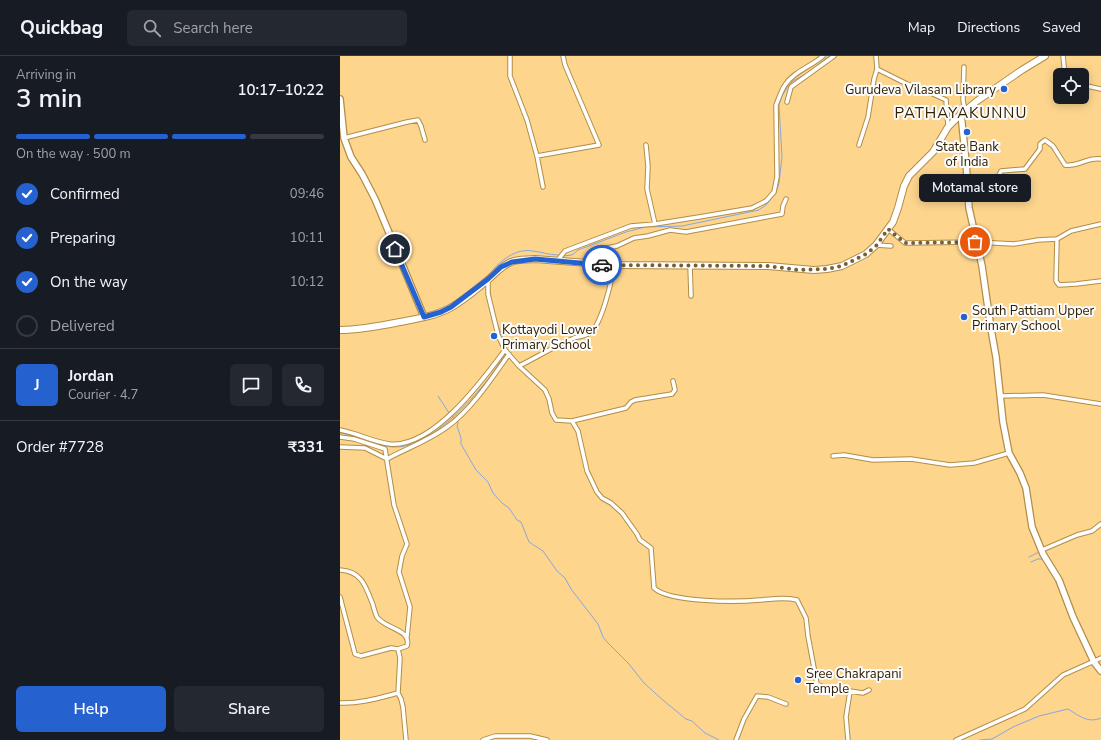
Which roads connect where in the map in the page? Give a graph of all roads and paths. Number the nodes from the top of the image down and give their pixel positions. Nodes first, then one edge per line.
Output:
1 (510, 56) edge
2 (564, 56) edge
3 (823, 56) edge
4 (834, 56) edge
5 (876, 56) edge
6 (1046, 56) edge
7 (1063, 56) edge
8 (964, 67) dead end
9 (1065, 68) edge
10 (877, 69) junction
11 (1089, 86) edge
12 (1101, 89) edge
13 (340, 99) edge
14 (786, 102) dead end
15 (963, 112) junction
16 (948, 127) junction
17 (344, 138) junction
18 (425, 140) dead end
19 (646, 145) dead end
20 (859, 145) dead end
21 (536, 156) junction
22 (1101, 159) edge
23 (967, 186) junction
24 (543, 187) dead end
25 (786, 199) dead end
26 (655, 224) junction
27 (1101, 224) edge
28 (888, 229) junction
29 (1057, 239) junction
30 (975, 242) junction
31 (876, 246) junction
32 (891, 246) dead end
33 (557, 261) junction
34 (589, 264) junction
35 (614, 265) junction
36 (690, 265) junction
37 (488, 279) junction
38 (1101, 281) edge
39 (691, 296) dead end
40 (424, 317) junction
41 (340, 330) edge
42 (505, 350) junction
43 (509, 354) junction
44 (519, 366) junction
45 (673, 381) dead end
46 (1000, 396) junction
47 (1101, 404) edge
48 (572, 421) junction
49 (340, 430) edge
50 (340, 436) edge
51 (340, 447) edge
52 (1009, 453) junction
53 (833, 456) dead end
54 (386, 459) junction
55 (1101, 524) edge
56 (1042, 550) junction
57 (340, 570) edge
58 (340, 598) edge
59 (342, 615) edge
60 (407, 637) junction
61 (398, 649) junction
62 (1101, 658) edge
63 (1094, 662) junction
64 (1101, 671) edge
65 (869, 690) dead end
66 (850, 691) junction
67 (398, 693) junction
68 (340, 703) edge
69 (786, 704) dead end
70 (406, 740) edge
71 (483, 740) edge
72 (547, 740) edge
73 (736, 740) edge
74 (848, 740) edge
75 (956, 740) edge

1 - 21 street
2 - 21 street
3 - 26 street
4 - 14 street
5 - 10 street
6 - 15 main road
7 - 9 street
8 - 15 street
10 - 16 street
10 - 20 street
11 - 12 street
13 - 17 main road
15 - 16 main road
15 - 23 main road
16 - 28 main road
17 - 18 street
17 - 40 main road
19 - 26 street
21 - 24 street
22 - 23 street
23 - 30 main road
25 - 34 street
26 - 33 street
27 - 29 street
28 - 30 street
28 - 31 main road
29 - 30 street
29 - 38 street
30 - 46 main road
31 - 32 street
31 - 36 main road
33 - 34 main road
33 - 37 main road
34 - 35 main road
35 - 36 main road
35 - 44 street
36 - 39 street
37 - 40 main road
37 - 42 street
40 - 41 main road
42 - 43 street
42 - 49 street
43 - 44 street
43 - 54 street
44 - 48 street
45 - 48 street
46 - 47 street
46 - 52 main road
48 - 66 street
50 - 54 street
51 - 54 street
52 - 53 street
52 - 56 main road
54 - 60 street
55 - 56 street
56 - 63 main road
57 - 60 street
58 - 59 street
59 - 61 street
60 - 61 street
61 - 67 street
62 - 63 street
63 - 64 main road
63 - 75 street
65 - 66 street
66 - 74 street
67 - 68 street
67 - 70 street
69 - 73 street
71 - 72 street

